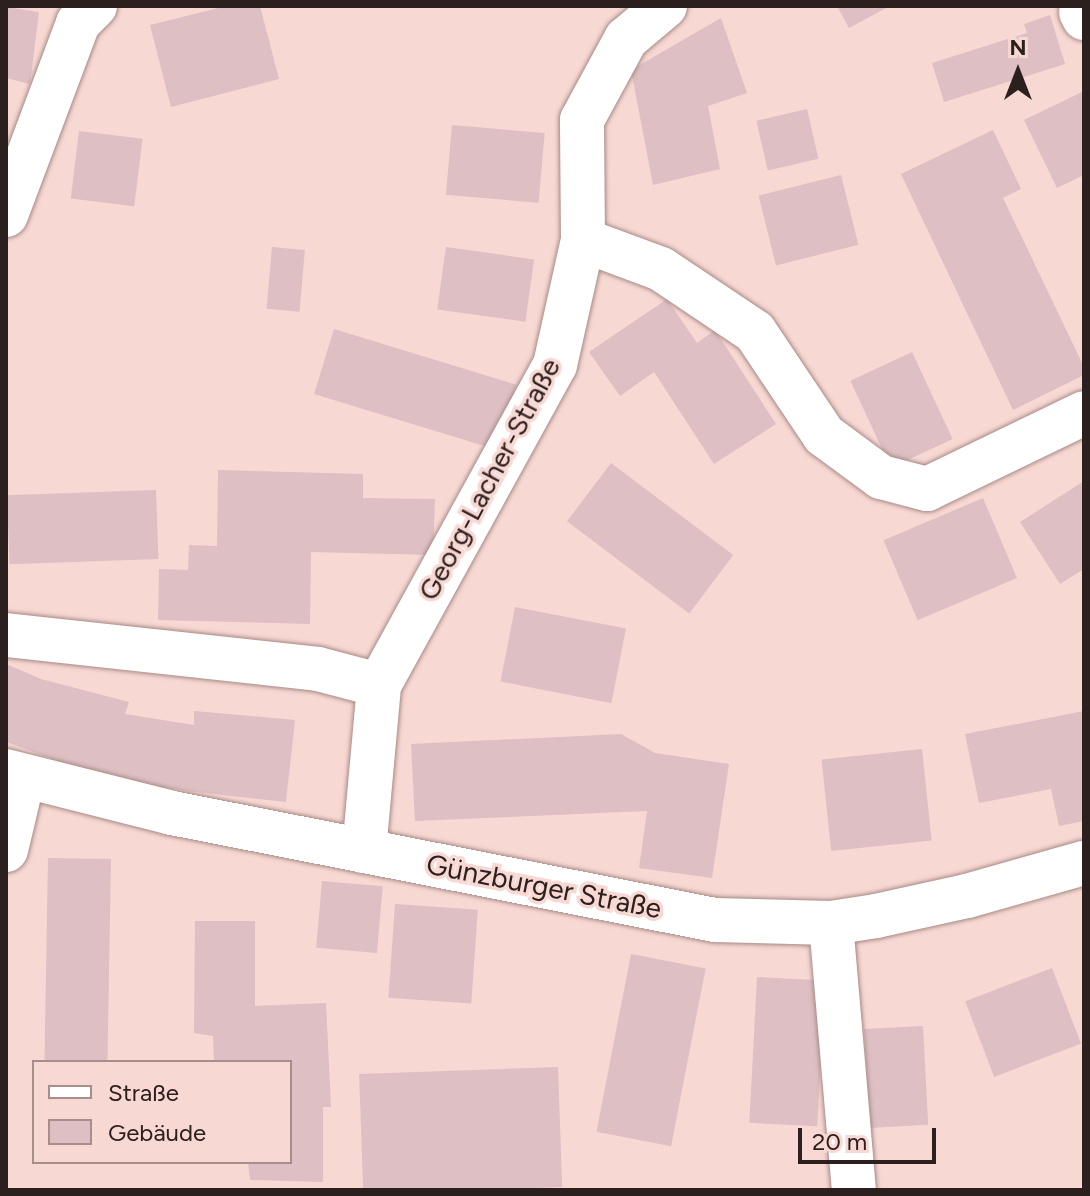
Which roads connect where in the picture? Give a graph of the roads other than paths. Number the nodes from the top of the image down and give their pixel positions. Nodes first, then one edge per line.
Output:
1 (95, 6) edge
2 (665, 6) edge
3 (6, 215) edge
4 (583, 240) junction
5 (1084, 413) edge
6 (6, 635) edge
7 (379, 685) junction
8 (14, 775) edge
9 (6, 850) edge
10 (364, 851) junction
11 (1084, 863) edge
12 (831, 923) junction
13 (854, 1190) edge

1 - 3 street
2 - 4 street, Georg-Lacher-Straße
4 - 5 street
4 - 7 street, Georg-Lacher-Straße
6 - 7 street
7 - 10 street, Georg-Lacher-Straße
8 - 9 street
8 - 10 street, Günzburger Straße
10 - 12 street, Günzburger Straße
11 - 12 street, Günzburger Straße
12 - 13 street

